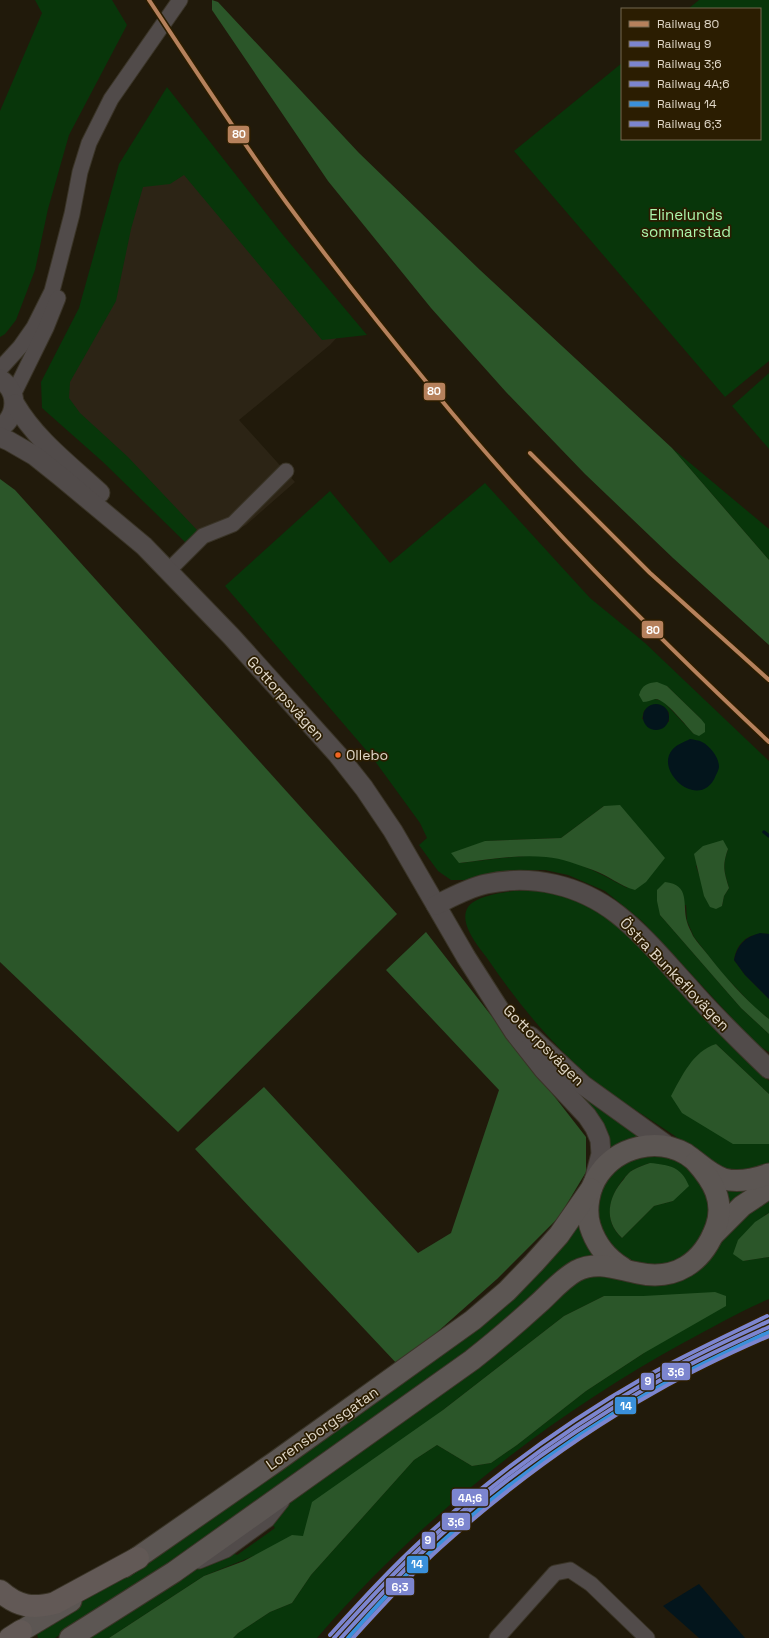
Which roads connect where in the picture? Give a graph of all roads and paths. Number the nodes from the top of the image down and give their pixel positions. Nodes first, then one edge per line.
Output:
1 (180, 0) edge
2 (72, 214) junction
3 (0, 369) edge
4 (0, 379) edge
5 (14, 400) junction
6 (0, 428) edge
7 (0, 437) edge
8 (286, 471) dead end
9 (144, 546) junction
10 (168, 571) junction
11 (436, 905) junction
12 (466, 957) junction
13 (769, 1069) edge
14 (672, 1149) junction
15 (696, 1162) junction
16 (769, 1174) edge
17 (593, 1185) junction
18 (769, 1188) edge
19 (713, 1235) junction
20 (625, 1270) junction
21 (138, 1558) junction
22 (0, 1590) edge
23 (16, 1635) edge
24 (639, 1635) edge
25 (70, 1638) edge
26 (497, 1638) edge

1 - 2 street
2 - 3 street
2 - 5 street
4 - 5 street, Gottorpsvägen
5 - 6 street
5 - 9 street, Gottorpsvägen
7 - 9 street, Gottorpsvägen
8 - 10 street
9 - 10 street, Gottorpsvägen
10 - 11 street, Gottorpsvägen
11 - 12 street, Gottorpsvägen
11 - 13 street, Östra Bunkeflovägen
12 - 14 street, Gottorpsvägen
12 - 17 street, Gottorpsvägen
14 - 15 main road, Lorensborgsgatan
14 - 17 main road, Lorensborgsgatan
15 - 16 main road, Lorensborgsgatan
15 - 19 main road, Lorensborgsgatan
17 - 20 main road, Lorensborgsgatan
17 - 21 main road, Lorensborgsgatan
18 - 19 main road, Lorensborgsgatan
19 - 20 main road, Lorensborgsgatan
20 - 25 main road, Lorensborgsgatan
21 - 22 highway
21 - 23 main road, Lorensborgsgatan
24 - 26 street

